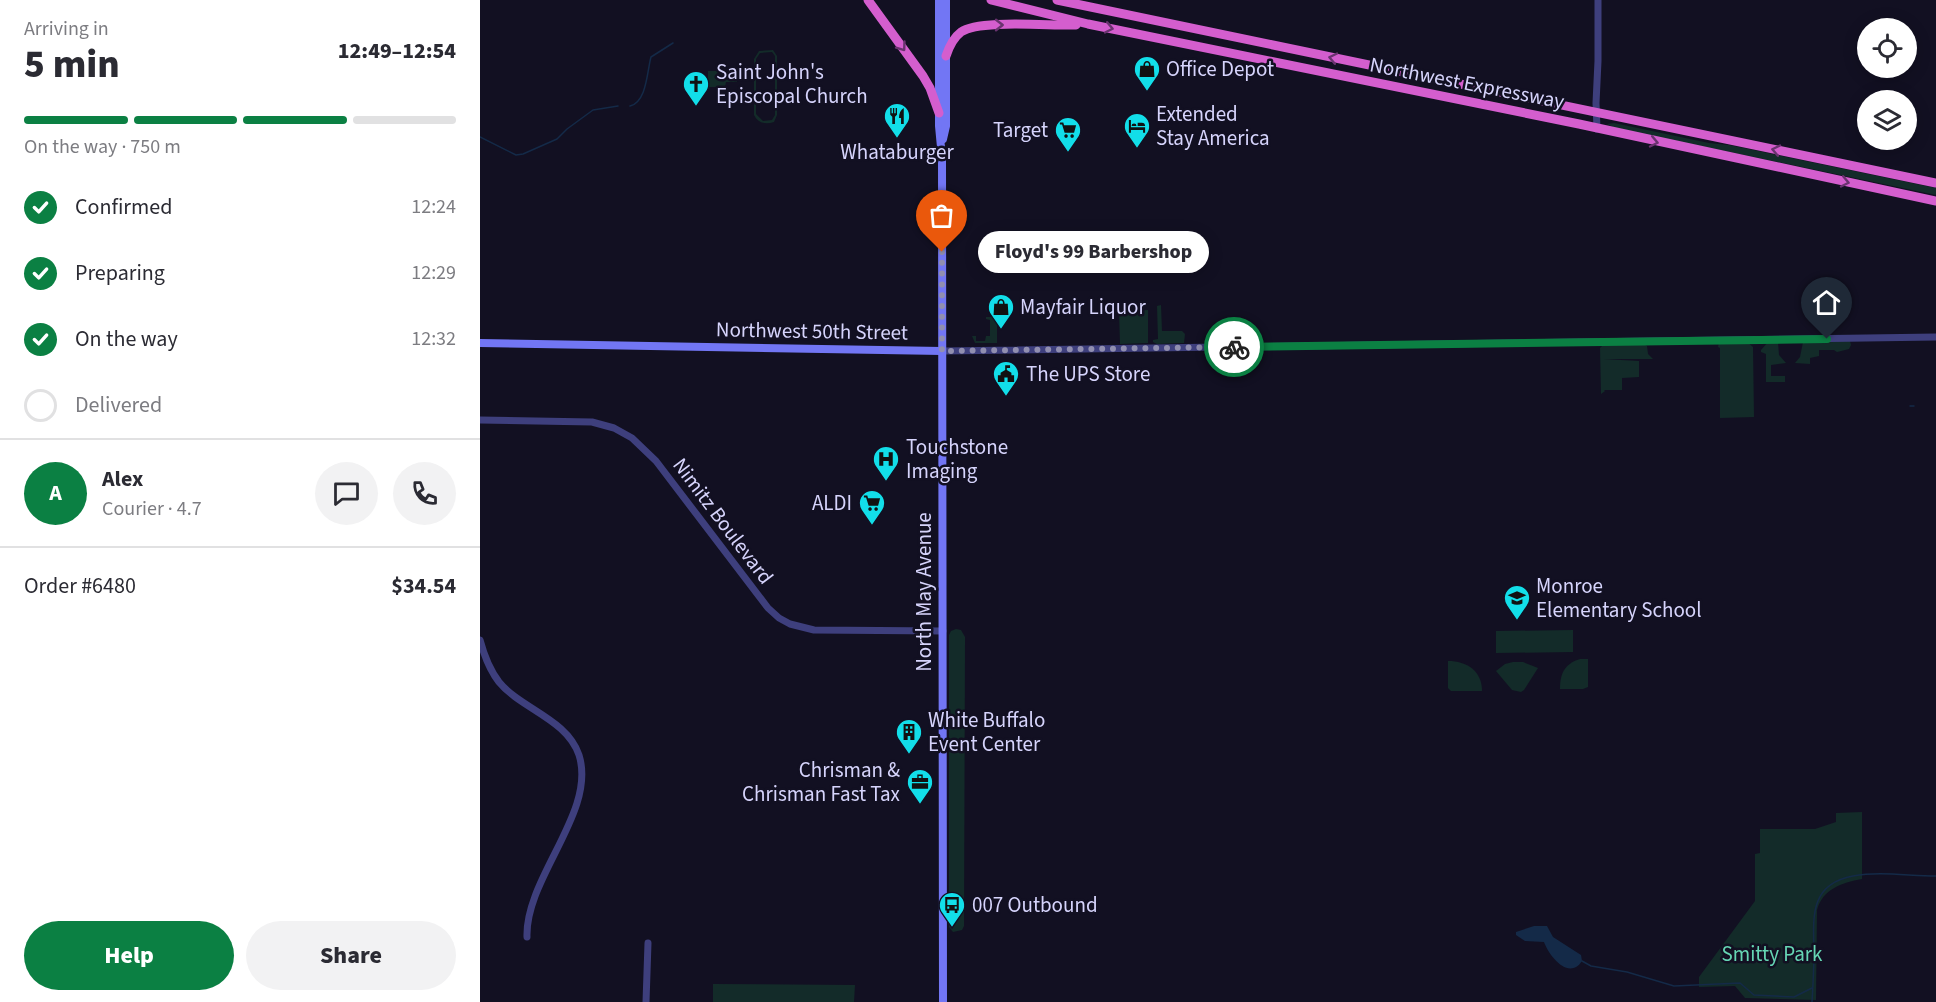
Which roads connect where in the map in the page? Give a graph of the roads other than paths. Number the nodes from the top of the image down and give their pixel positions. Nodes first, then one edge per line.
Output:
1 (868, 0) edge
2 (991, 0) edge
3 (1057, 0) edge
4 (1598, 0) edge
5 (1078, 3) edge
6 (943, 4) edge
7 (1088, 24) junction
8 (946, 56) junction
9 (1437, 79) junction
10 (1416, 92) junction
11 (939, 113) junction
12 (1596, 113) junction
13 (1597, 129) junction
14 (942, 145) junction
15 (1936, 183) edge
16 (1936, 201) edge
17 (1936, 337) edge
18 (480, 343) edge
19 (942, 351) junction
20 (480, 420) edge
21 (943, 631) junction
22 (480, 640) edge
23 (526, 937) dead end
24 (648, 943) dead end
25 (646, 1002) edge
26 (943, 1002) edge

1 -> 11 highway
2 - 7 highway, Northwest Expressway
3 - 5 highway, Northwest Expressway
4 - 12 street
9 -> 5 highway, Northwest Expressway
6 - 8 main road, North May Avenue
6 - 11 main road, North May Avenue
8 -> 7 highway
7 -> 10 highway, Northwest Expressway
8 - 14 main road, North May Avenue
9 - 10 highway
9 - 12 highway, Northwest Expressway
10 - 13 highway, Northwest Expressway
11 - 14 main road, North May Avenue
12 - 13 street
15 -> 12 highway, Northwest Expressway
13 -> 16 highway, Northwest Expressway
14 - 19 main road, North May Avenue
17 - 19 street, Northwest 50th Street
18 - 19 main road, Northwest 50th Street
19 - 21 main road, North May Avenue
20 - 21 street, Nimitz Boulevard
21 - 26 main road, North May Avenue
22 - 23 street
24 - 25 street

